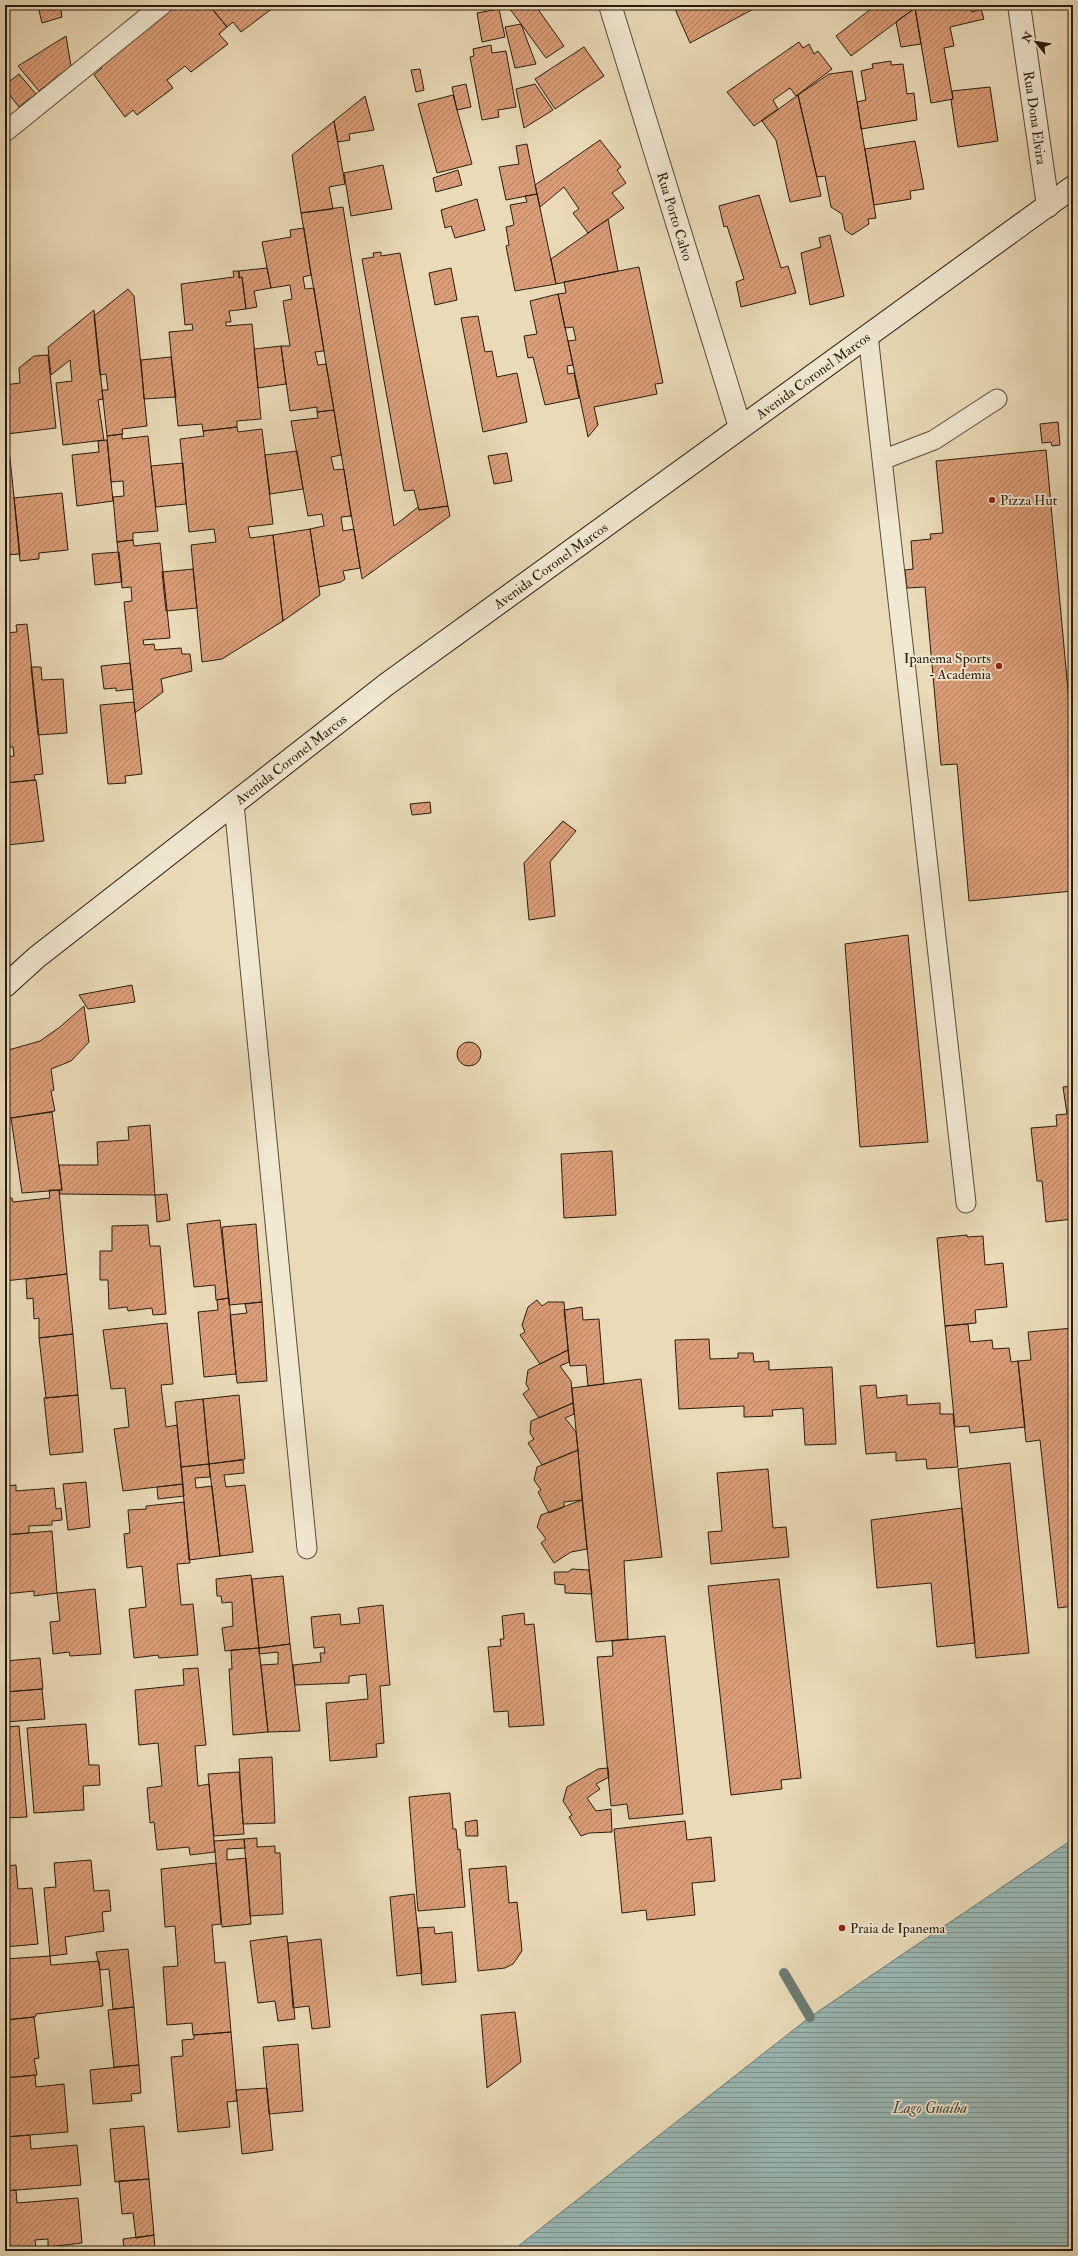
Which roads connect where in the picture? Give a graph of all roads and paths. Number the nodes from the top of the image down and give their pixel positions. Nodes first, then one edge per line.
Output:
1 (162, 5) edge
2 (610, 5) edge
3 (1019, 5) edge
4 (5, 132) edge
5 (1073, 188) edge
6 (1048, 206) junction
7 (868, 335) junction
8 (997, 400) dead end
9 (740, 427) junction
10 (882, 460) junction
11 (234, 804) junction
12 (37, 957) junction
13 (5, 972) edge
14 (5, 986) edge
15 (966, 1203) dead end
16 (307, 1549) dead end

1 - 4 lane
2 - 9 main road, Rua Porto Calvo
3 - 6 main road, Rua Dona Elvira
5 - 6 main road, Avenida Coronel Marcos
6 - 7 main road, Avenida Coronel Marcos
7 - 9 main road, Avenida Coronel Marcos
7 - 10 lane
8 - 10 lane
9 - 11 main road, Avenida Coronel Marcos
10 - 15 lane
11 - 12 main road, Avenida Coronel Marcos
11 - 16 lane
12 - 13 main road, Avenida Coronel Marcos
12 - 14 main road, Avenida Coronel Marcos

